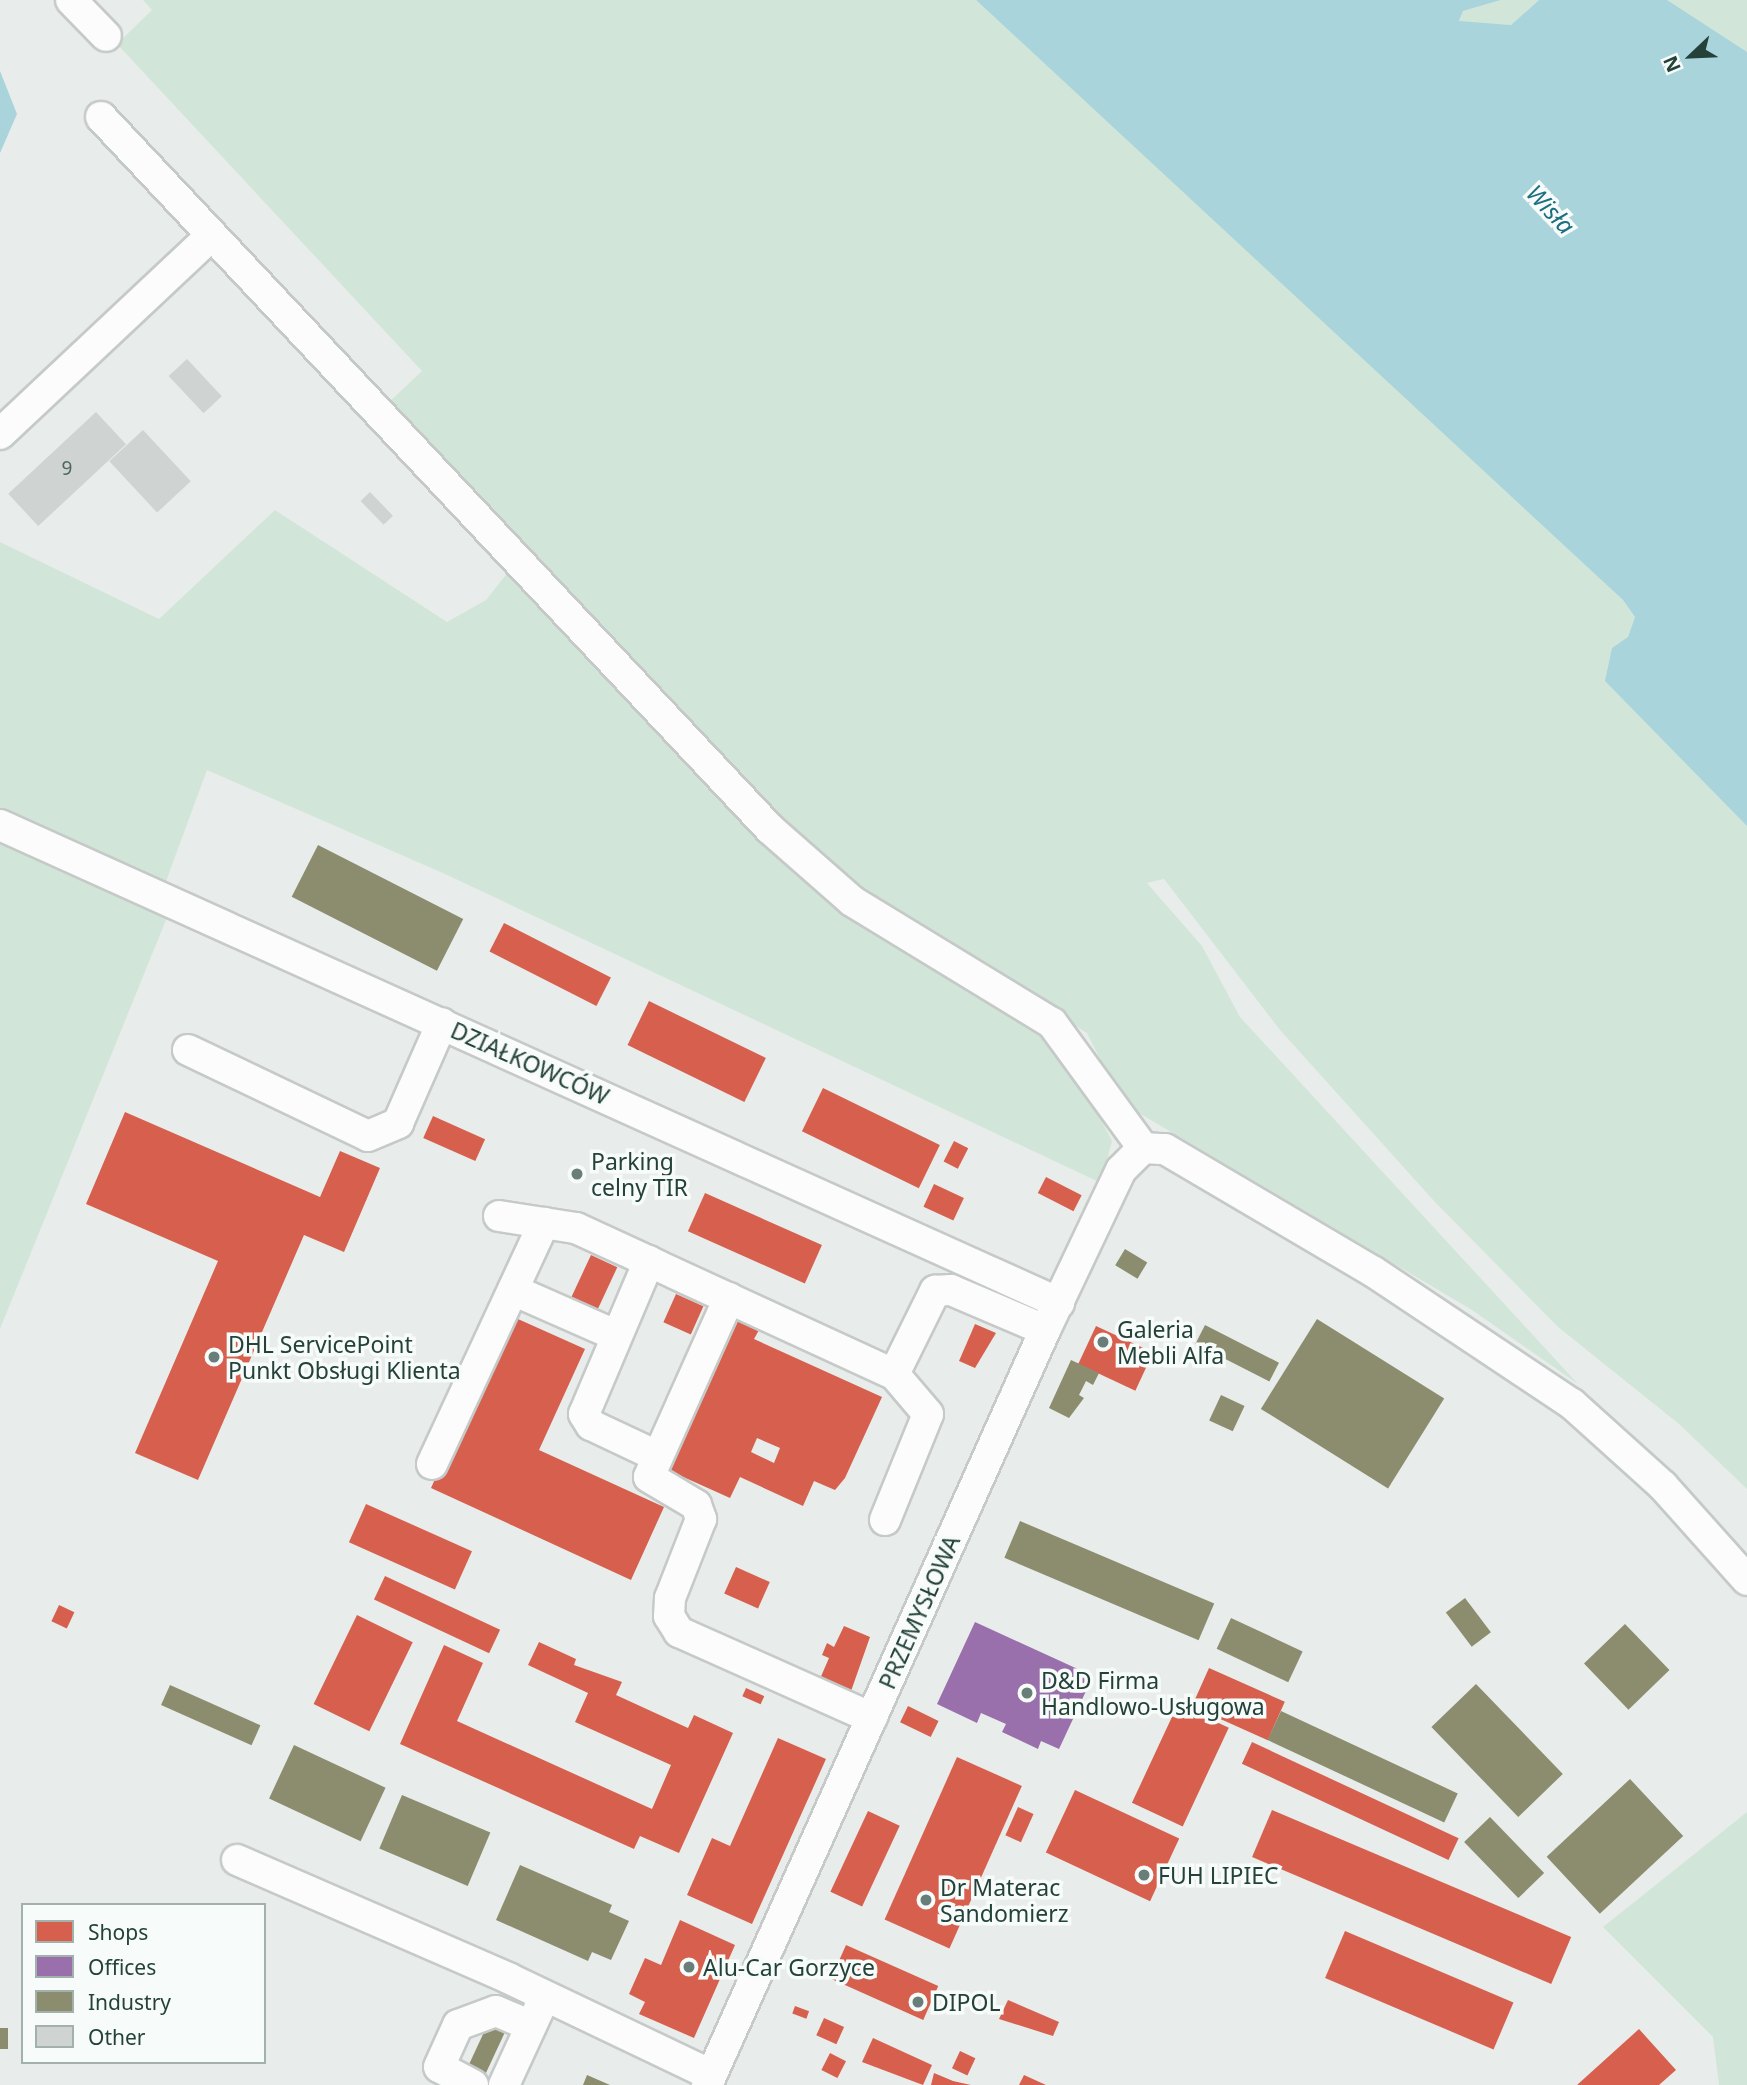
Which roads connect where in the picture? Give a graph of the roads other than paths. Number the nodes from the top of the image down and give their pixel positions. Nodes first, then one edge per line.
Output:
1 (71, 0) edge
2 (106, 36) dead end
3 (101, 117) dead end
4 (211, 236) junction
5 (0, 434) edge
6 (0, 825) edge
7 (442, 1023) junction
8 (188, 1051) dead end
9 (1143, 1147) junction
10 (499, 1216) dead end
11 (544, 1223) junction
12 (649, 1261) junction
13 (513, 1290) junction
14 (729, 1298) junction
15 (1059, 1303) junction
16 (1045, 1330) junction
17 (615, 1335) junction
18 (894, 1374) junction
19 (657, 1456) junction
20 (432, 1464) dead end
21 (886, 1520) dead end
22 (1747, 1580) edge
23 (872, 1718) junction
24 (237, 1860) dead end
25 (545, 1996) junction
26 (531, 2026) junction
27 (709, 2080) edge
28 (472, 2085) edge
29 (504, 2085) edge

1 - 2 street
3 - 4 street
4 - 5 street
4 - 9 street
6 - 7 street, DZIAŁKOWCÓW
7 - 8 street
7 - 15 street, DZIAŁKOWCÓW
9 - 15 street, PRZEMYSŁOWA
9 - 22 street
10 - 11 street
11 - 12 street
11 - 13 street
12 - 14 street
12 - 17 street
13 - 17 street
13 - 20 street
14 - 18 street
14 - 19 street
15 - 16 street, PRZEMYSŁOWA
16 - 18 street
16 - 23 street, PRZEMYSŁOWA
17 - 19 street
18 - 21 street
19 - 23 street
23 - 27 street, PRZEMYSŁOWA
24 - 25 street
25 - 26 street
25 - 27 street
26 - 28 street
26 - 29 street

